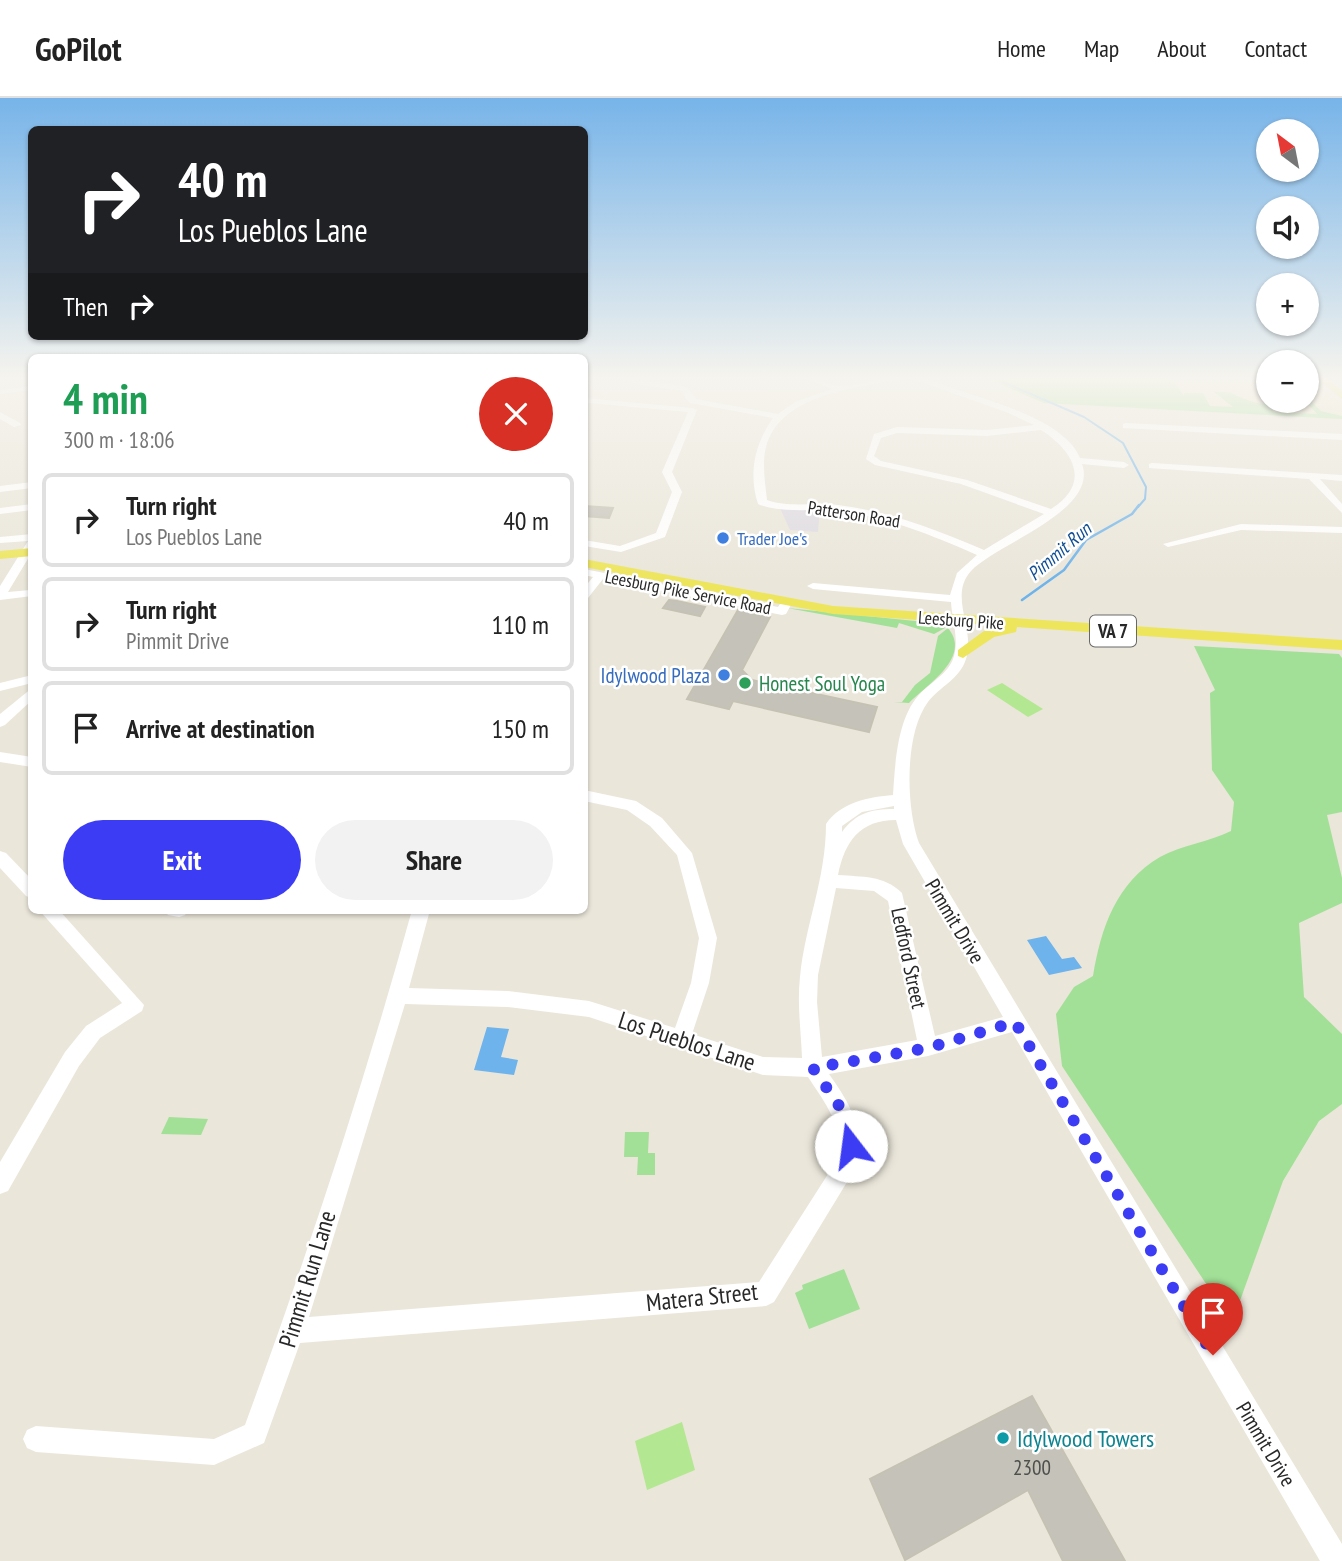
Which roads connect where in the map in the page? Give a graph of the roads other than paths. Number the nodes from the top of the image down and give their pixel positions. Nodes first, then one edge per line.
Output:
1 (679, 444) edge
2 (763, 444) edge
3 (873, 444) edge
4 (1064, 444) edge
5 (1077, 461) junction
6 (1124, 465) dead end
7 (1152, 466) dead end
8 (1312, 476) junction
9 (1342, 478) edge
10 (28, 486) edge
11 (0, 489) edge
12 (28, 508) edge
13 (1342, 510) edge
14 (0, 511) edge
15 (1052, 513) junction
16 (1342, 530) edge
17 (0, 540) edge
18 (588, 544) edge
19 (1168, 544) dead end
20 (28, 546) edge
21 (28, 546) edge
22 (28, 547) edge
23 (0, 548) edge
24 (28, 549) edge
25 (0, 555) edge
26 (588, 555) edge
27 (987, 555) junction
28 (588, 564) edge
29 (588, 573) edge
30 (601, 575) junction
31 (813, 586) dead end
32 (588, 591) edge
33 (28, 593) edge
34 (0, 596) edge
35 (786, 603) junction
36 (959, 610) junction
37 (1043, 627) junction
38 (1342, 635) edge
39 (1342, 645) edge
40 (963, 653) junction
41 (28, 684) edge
42 (0, 687) edge
43 (28, 688) edge
44 (0, 722) edge
45 (0, 757) edge
46 (28, 761) edge
47 (588, 796) edge
48 (902, 807) junction
49 (0, 857) edge
50 (830, 880) junction
51 (28, 887) edge
52 (52, 914) edge
53 (420, 914) edge
54 (398, 996) junction
55 (1015, 1022) junction
56 (681, 1038) junction
57 (928, 1048) junction
58 (813, 1068) junction
59 (0, 1183) edge
60 (292, 1331) junction
61 (36, 1439) dead end
62 (1336, 1561) edge

1 - 18 street
2 - 27 street, Patterson Road
3 - 15 street
4 - 5 street
5 - 6 street
5 - 15 street
7 - 8 street
8 - 9 street
8 - 13 street
10 - 11 street
12 - 14 street
15 - 27 street
16 - 19 street
17 - 20 street
21 - 23 main road
22 - 25 main road
24 - 34 street
26 - 36 main road, Leesburg Pike / VA 7
27 - 36 street
28 - 35 main road, Leesburg Pike / VA 7
29 - 30 street, Leesburg Pike Service Road
30 - 32 street
30 - 35 street, Leesburg Pike Service Road
31 - 36 street
33 - 34 street
35 - 36 main road, Leesburg Pike / VA 7
36 - 37 main road, Leesburg Pike / VA 7
36 - 38 main road, Leesburg Pike / VA 7
36 - 40 street
37 - 39 main road, Leesburg Pike / VA 7
37 - 40 main road
40 - 48 street, Pimmit Drive
41 - 42 street
43 - 44 street
45 - 46 street
47 - 56 street
48 - 50 street
48 - 55 street, Pimmit Drive
49 - 51 street
50 - 57 street, Ledford Street
50 - 58 street
52 - 59 street
53 - 54 street, Pimmit Run Lane
54 - 56 street, Los Pueblos Lane
54 - 60 street, Pimmit Run Lane
55 - 57 street, Los Pueblos Lane
55 - 62 street, Pimmit Drive
56 - 58 street, Los Pueblos Lane
57 - 58 street, Los Pueblos Lane
58 - 60 street, Matera Street
60 - 61 street, Pimmit Run Lane

